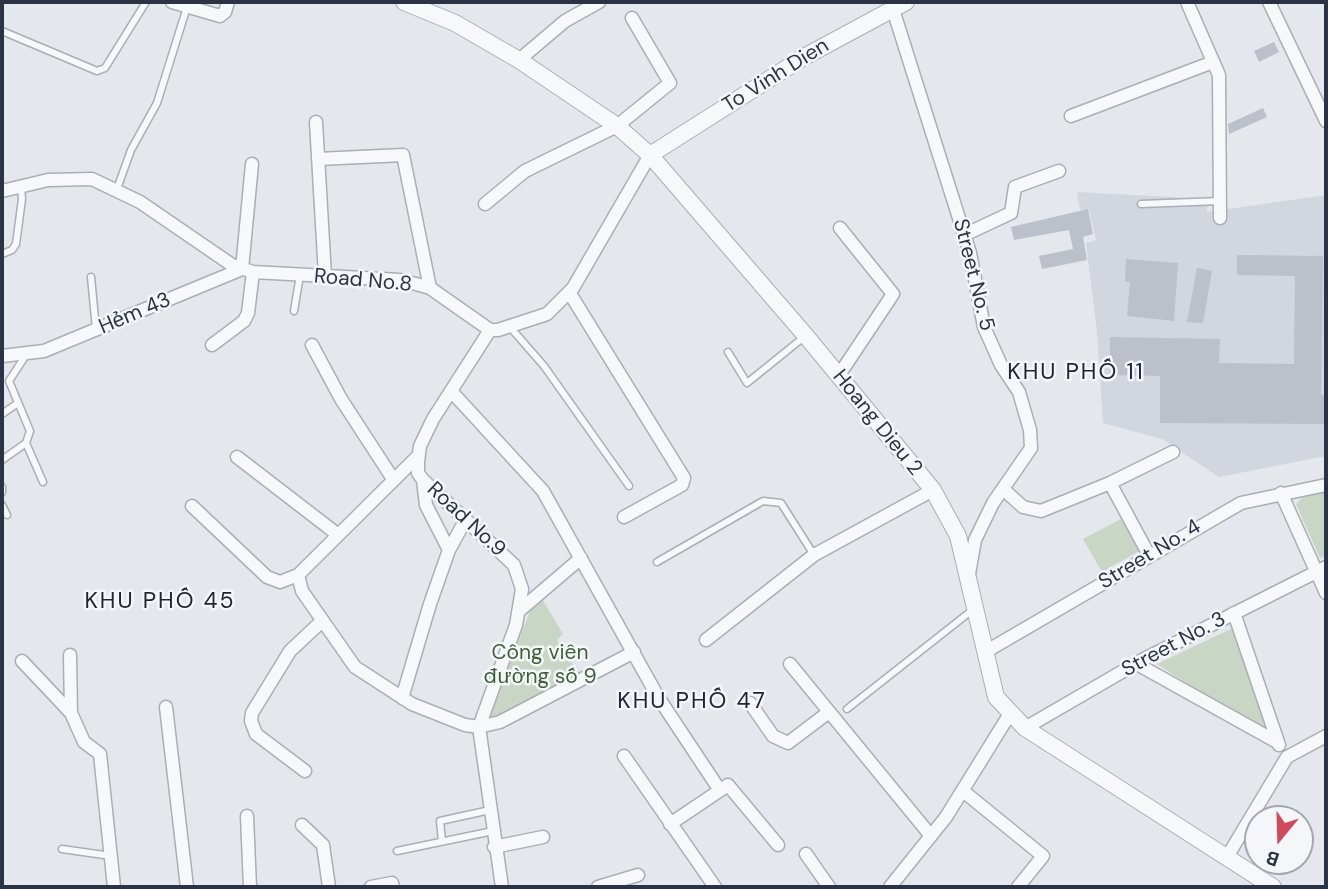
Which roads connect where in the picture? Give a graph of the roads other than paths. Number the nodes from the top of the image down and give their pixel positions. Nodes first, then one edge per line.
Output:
1 (146, 2) edge
2 (172, 2) edge
3 (228, 2) edge
4 (404, 2) edge
5 (599, 2) edge
6 (1187, 2) edge
7 (1269, 2) edge
8 (897, 4) edge
9 (187, 7) junction
10 (435, 8) edge
11 (632, 18) dead end
12 (2, 31) edge
13 (519, 60) junction
14 (1213, 62) junction
15 (1071, 116) dead end
16 (1326, 121) edge
17 (316, 122) dead end
18 (617, 126) junction
19 (650, 155) junction
20 (318, 159) junction
21 (252, 164) dead end
22 (1059, 171) dead end
23 (20, 186) junction
24 (117, 189) junction
25 (2, 191) edge
26 (1220, 201) junction
27 (485, 204) dead end
28 (1141, 204) dead end
29 (1220, 218) dead end
30 (841, 228) dead end
31 (964, 236) junction
32 (2, 254) edge
33 (248, 271) junction
34 (300, 275) junction
35 (325, 276) junction
36 (92, 277) dead end
37 (430, 288) junction
38 (569, 292) junction
39 (294, 312) dead end
40 (510, 327) junction
41 (489, 330) junction
42 (96, 331) junction
43 (806, 335) junction
44 (212, 345) dead end
45 (312, 345) dead end
46 (727, 352) dead end
47 (27, 354) junction
48 (3, 357) edge
49 (839, 375) junction
50 (451, 391) junction
51 (18, 403) junction
52 (2, 414) edge
53 (26, 443) junction
54 (1173, 452) dead end
55 (418, 456) junction
56 (237, 457) dead end
57 (2, 460) edge
58 (393, 479) junction
59 (423, 480) junction
60 (43, 482) dead end
61 (1110, 483) junction
62 (1326, 485) edge
63 (629, 486) dead end
64 (2, 487) edge
65 (1003, 489) junction
66 (933, 490) junction
67 (2, 492) edge
68 (1281, 493) junction
69 (2, 505) edge
70 (192, 506) dead end
71 (7, 515) dead end
72 (624, 517) dead end
73 (466, 519) junction
74 (337, 534) junction
75 (449, 550) junction
76 (814, 555) junction
77 (1149, 555) junction
78 (581, 558) junction
79 (657, 562) dead end
80 (1322, 569) edge
81 (969, 574) junction
82 (298, 575) junction
83 (1326, 593) edge
84 (976, 607) junction
85 (519, 611) junction
86 (1234, 613) junction
87 (322, 621) junction
88 (706, 640) dead end
89 (634, 652) junction
90 (985, 652) junction
91 (70, 655) dead end
92 (22, 661) dead end
93 (790, 664) dead end
94 (1137, 664) junction
95 (402, 698) junction
96 (750, 703) dead end
97 (166, 707) dead end
98 (847, 709) dead end
99 (830, 712) junction
100 (1012, 712) junction
101 (71, 713) junction
102 (479, 727) junction
103 (1025, 728) junction
104 (1326, 736) edge
105 (1277, 742) junction
106 (624, 756) dead end
107 (1287, 757) junction
108 (306, 771) dead end
109 (719, 789) junction
110 (963, 791) junction
111 (490, 810) junction
112 (247, 816) dead end
113 (670, 824) junction
114 (302, 825) dead end
115 (493, 831) junction
116 (932, 835) junction
117 (542, 837) dead end
118 (442, 841) junction
119 (778, 845) dead end
120 (494, 847) junction
121 (62, 849) dead end
122 (397, 851) dead end
123 (806, 854) dead end
124 (111, 856) junction
125 (1227, 857) junction
126 (638, 875) dead end
127 (114, 887) edge
128 (187, 887) edge
129 (250, 887) edge
130 (329, 887) edge
131 (370, 887) edge
132 (393, 887) edge
133 (502, 887) edge
134 (598, 887) edge
135 (715, 887) edge
136 (829, 887) edge
137 (890, 887) edge
138 (1018, 887) edge
139 (1273, 887) edge

1 - 12 lane
2 - 9 street
3 - 9 street
4 - 10 street, Hoang Dieu 2
5 - 13 street
6 - 14 street
7 - 16 street
8 - 19 street, To Vinh Dien
8 - 31 street, Street No. 5
9 - 24 lane
10 - 13 street, Hoang Dieu 2
11 - 18 street
13 - 18 street, Hoang Dieu 2
14 - 15 street
14 - 26 street
17 - 20 street
18 - 19 street, Hoang Dieu 2
18 - 27 street
19 - 38 street
19 - 43 street, Hoang Dieu 2
20 - 35 street
20 - 37 street
21 - 33 street
22 - 31 street
23 - 24 street, Road No.8
23 - 25 street, Road No.8
23 - 32 lane
24 - 33 street, Road No.8
26 - 28 lane
26 - 29 street
30 - 49 street
31 - 65 street, Street No. 5
33 - 34 street, Road No.8
33 - 42 street, Hẻm 43
33 - 44 street
34 - 35 street, Road No.8
34 - 39 lane
35 - 37 street, Road No.8
36 - 42 lane
37 - 41 street, Road No.8
38 - 40 street
38 - 72 street
40 - 41 street
40 - 63 lane
41 - 50 street, Road No.9
42 - 47 street, Hẻm 43
43 - 46 lane
43 - 49 street, Hoang Dieu 2
45 - 58 street
47 - 48 street, Hẻm 43
47 - 51 lane
49 - 66 street, Hoang Dieu 2
50 - 55 street, Road No.9
50 - 78 street
51 - 52 lane
51 - 53 lane
53 - 57 lane
53 - 60 lane
54 - 61 street
55 - 58 street
55 - 59 street, Road No.9
56 - 74 street
58 - 74 street
59 - 73 street, Road No.9
59 - 75 street
61 - 65 street
61 - 77 street
62 - 68 street, Street No. 4
64 - 67 lane
65 - 81 street, Street No. 5
66 - 76 street
66 - 81 street, Hoang Dieu 2
68 - 77 street, Street No. 4
68 - 80 street
69 - 71 lane
70 - 82 street
73 - 75 street
73 - 85 street, Road No.9
74 - 82 street
75 - 95 street
76 - 79 lane
76 - 88 street
77 - 90 street, Street No. 4
78 - 85 street
78 - 89 street
80 - 83 street
80 - 86 street, Street No. 3
81 - 84 street, Hoang Dieu 2
82 - 87 street
84 - 90 street, Hoang Dieu 2
84 - 98 lane
85 - 102 street, Road No.9
86 - 94 street, Street No. 3
86 - 105 street
87 - 95 street
87 - 108 street
89 - 102 street
89 - 109 street
90 - 100 street, Hoang Dieu 2
91 - 101 street
92 - 101 street
93 - 99 street
94 - 103 street, Street No. 3
94 - 105 street
95 - 102 street
96 - 99 street
97 - 128 street
99 - 116 street
100 - 103 street, Hoang Dieu 2
100 - 110 street
101 - 124 street
102 - 111 street, Road No.9
103 - 125 street, Hoang Dieu 2
104 - 107 street
105 - 107 street
106 - 113 street
107 - 125 street
109 - 113 street
109 - 119 street
110 - 116 street
110 - 138 street
111 - 115 street, Road No.9
111 - 118 lane
112 - 129 street
113 - 135 street
114 - 130 street
115 - 118 lane
115 - 120 street, Road No.9
116 - 137 street
117 - 120 street
118 - 122 lane
120 - 133 street, Road No.9
121 - 124 lane
123 - 136 street
124 - 127 street
125 - 139 street, Hoang Dieu 2
126 - 134 street
131 - 132 street

